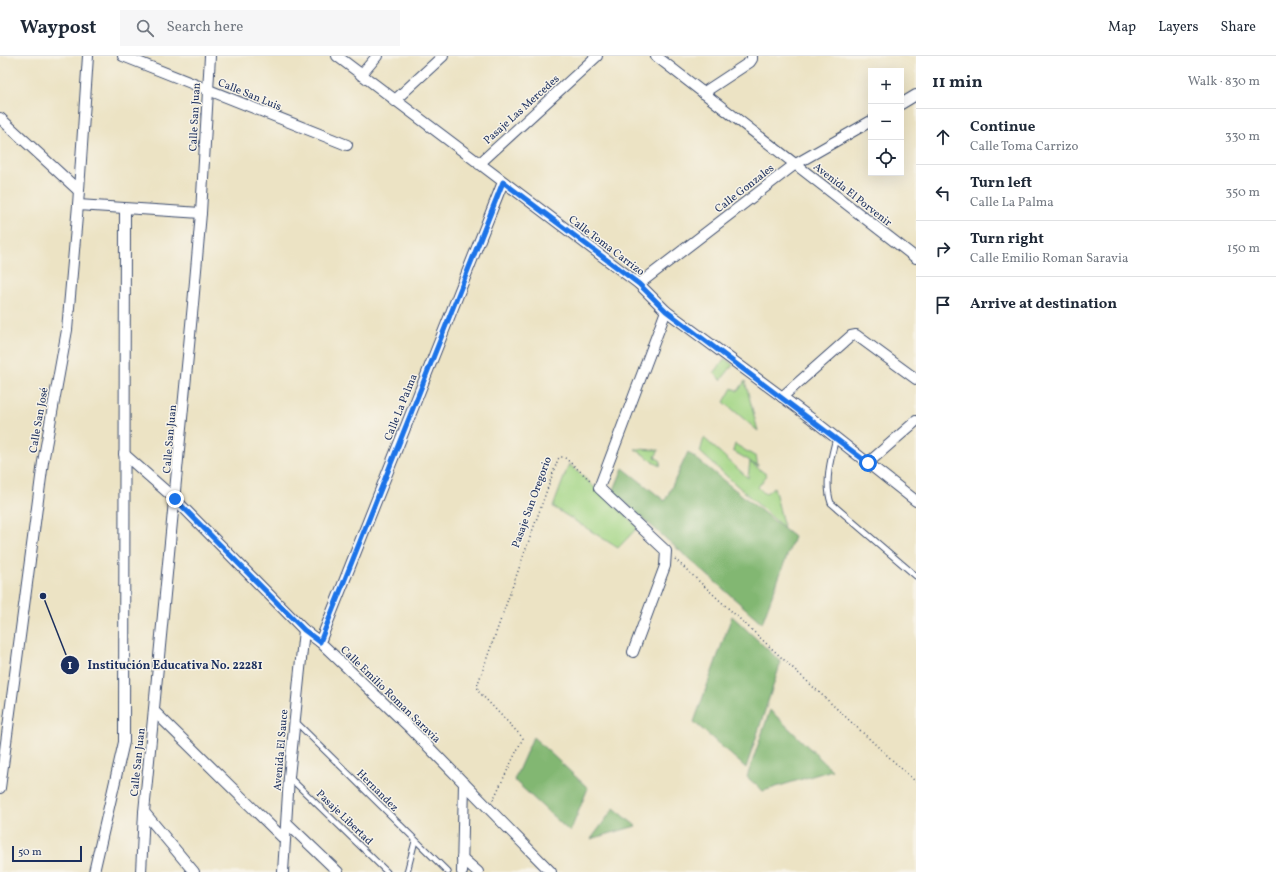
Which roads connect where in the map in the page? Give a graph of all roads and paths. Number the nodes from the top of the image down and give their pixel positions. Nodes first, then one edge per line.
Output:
1 (88, 56) edge
2 (123, 56) edge
3 (210, 56) edge
4 (337, 56) edge
5 (377, 56) edge
6 (443, 56) edge
7 (597, 56) edge
8 (656, 56) edge
9 (752, 56) edge
10 (360, 74) junction
11 (207, 90) junction
12 (703, 93) junction
13 (916, 95) edge
14 (394, 101) junction
15 (904, 102) edge
16 (0, 118) edge
17 (868, 122) edge
18 (347, 145) dead end
19 (479, 164) junction
20 (794, 165) junction
21 (503, 182) junction
22 (78, 190) junction
23 (78, 205) junction
24 (125, 209) junction
25 (201, 213) junction
26 (916, 258) edge
27 (639, 284) junction
28 (666, 311) junction
29 (916, 379) edge
30 (782, 397) junction
31 (916, 421) edge
32 (836, 438) junction
33 (124, 454) junction
34 (868, 463) junction
35 (599, 488) junction
36 (175, 499) junction
37 (916, 500) edge
38 (666, 551) junction
39 (916, 576) edge
40 (304, 630) junction
41 (320, 642) junction
42 (633, 652) dead end
43 (154, 712) junction
44 (294, 721) junction
45 (289, 777) junction
46 (916, 782) edge
47 (464, 783) junction
48 (0, 788) edge
49 (489, 809) junction
50 (144, 812) junction
51 (287, 823) junction
52 (285, 840) junction
53 (415, 841) junction
54 (462, 858) junction
55 (94, 872) edge
56 (141, 872) edge
57 (194, 872) edge
58 (283, 872) edge
59 (338, 872) edge
60 (387, 872) edge
61 (407, 872) edge
62 (448, 872) edge
63 (462, 872) edge
64 (478, 872) edge
65 (551, 872) edge

1 - 22 street, Calle San José
2 - 11 street, Calle San Luis
3 - 11 street, Calle San Juan
4 - 10 street, Calle Toma Carrizo
5 - 10 street
6 - 14 street
7 - 19 street, Pasaje Las Mercedes
8 - 12 street, Avenida El Porvenir
9 - 12 street
10 - 14 street, Calle Toma Carrizo
11 - 18 street, Calle San Luis
11 - 25 street, Calle San Juan
12 - 20 street, Avenida El Porvenir
13 - 15 street
14 - 19 street, Calle Toma Carrizo
16 - 22 street
17 - 20 street, Calle Gonzales
19 - 21 street, Calle Toma Carrizo
20 - 26 street, Avenida El Porvenir
20 - 27 street, Calle Gonzales
21 - 27 street, Calle Toma Carrizo
21 - 41 street, Calle La Palma
22 - 23 street, Calle San José
23 - 24 street
23 - 48 street, Calle San José
24 - 25 street
24 - 33 street
25 - 36 street, Calle San Juan
27 - 28 street, Calle Toma Carrizo
28 - 30 street, Calle Toma Carrizo
28 - 35 street
29 - 30 street
30 - 32 street, Calle Toma Carrizo
31 - 34 street
32 - 34 street, Calle Toma Carrizo
32 - 39 lane
33 - 36 street, Calle Emilio Roman Saravia
33 - 55 street
34 - 37 street, Calle Toma Carrizo
35 - 38 street
35 - 49 path, Pasaje San Oregorio
36 - 40 street, Calle Emilio Roman Saravia
36 - 43 street, Calle San Juan
38 - 42 street
38 - 46 path
40 - 41 street, Calle Emilio Roman Saravia
40 - 44 street, Avenida El Sauce
41 - 47 street, Calle Emilio Roman Saravia
43 - 50 street, Calle San Juan
43 - 52 street
44 - 45 street, Avenida El Sauce
44 - 53 lane, Hernandez
45 - 51 street, Avenida El Sauce
45 - 60 lane, Pasaje Libertad
47 - 49 street, Calle Emilio Roman Saravia
47 - 54 street
49 - 65 street, Calle Emilio Roman Saravia
50 - 56 street, Calle San Juan
50 - 57 street
51 - 52 street, Avenida El Sauce
51 - 59 street
52 - 58 street, Avenida El Sauce
53 - 61 lane
53 - 62 lane, Hernandez
54 - 63 street
54 - 64 street

